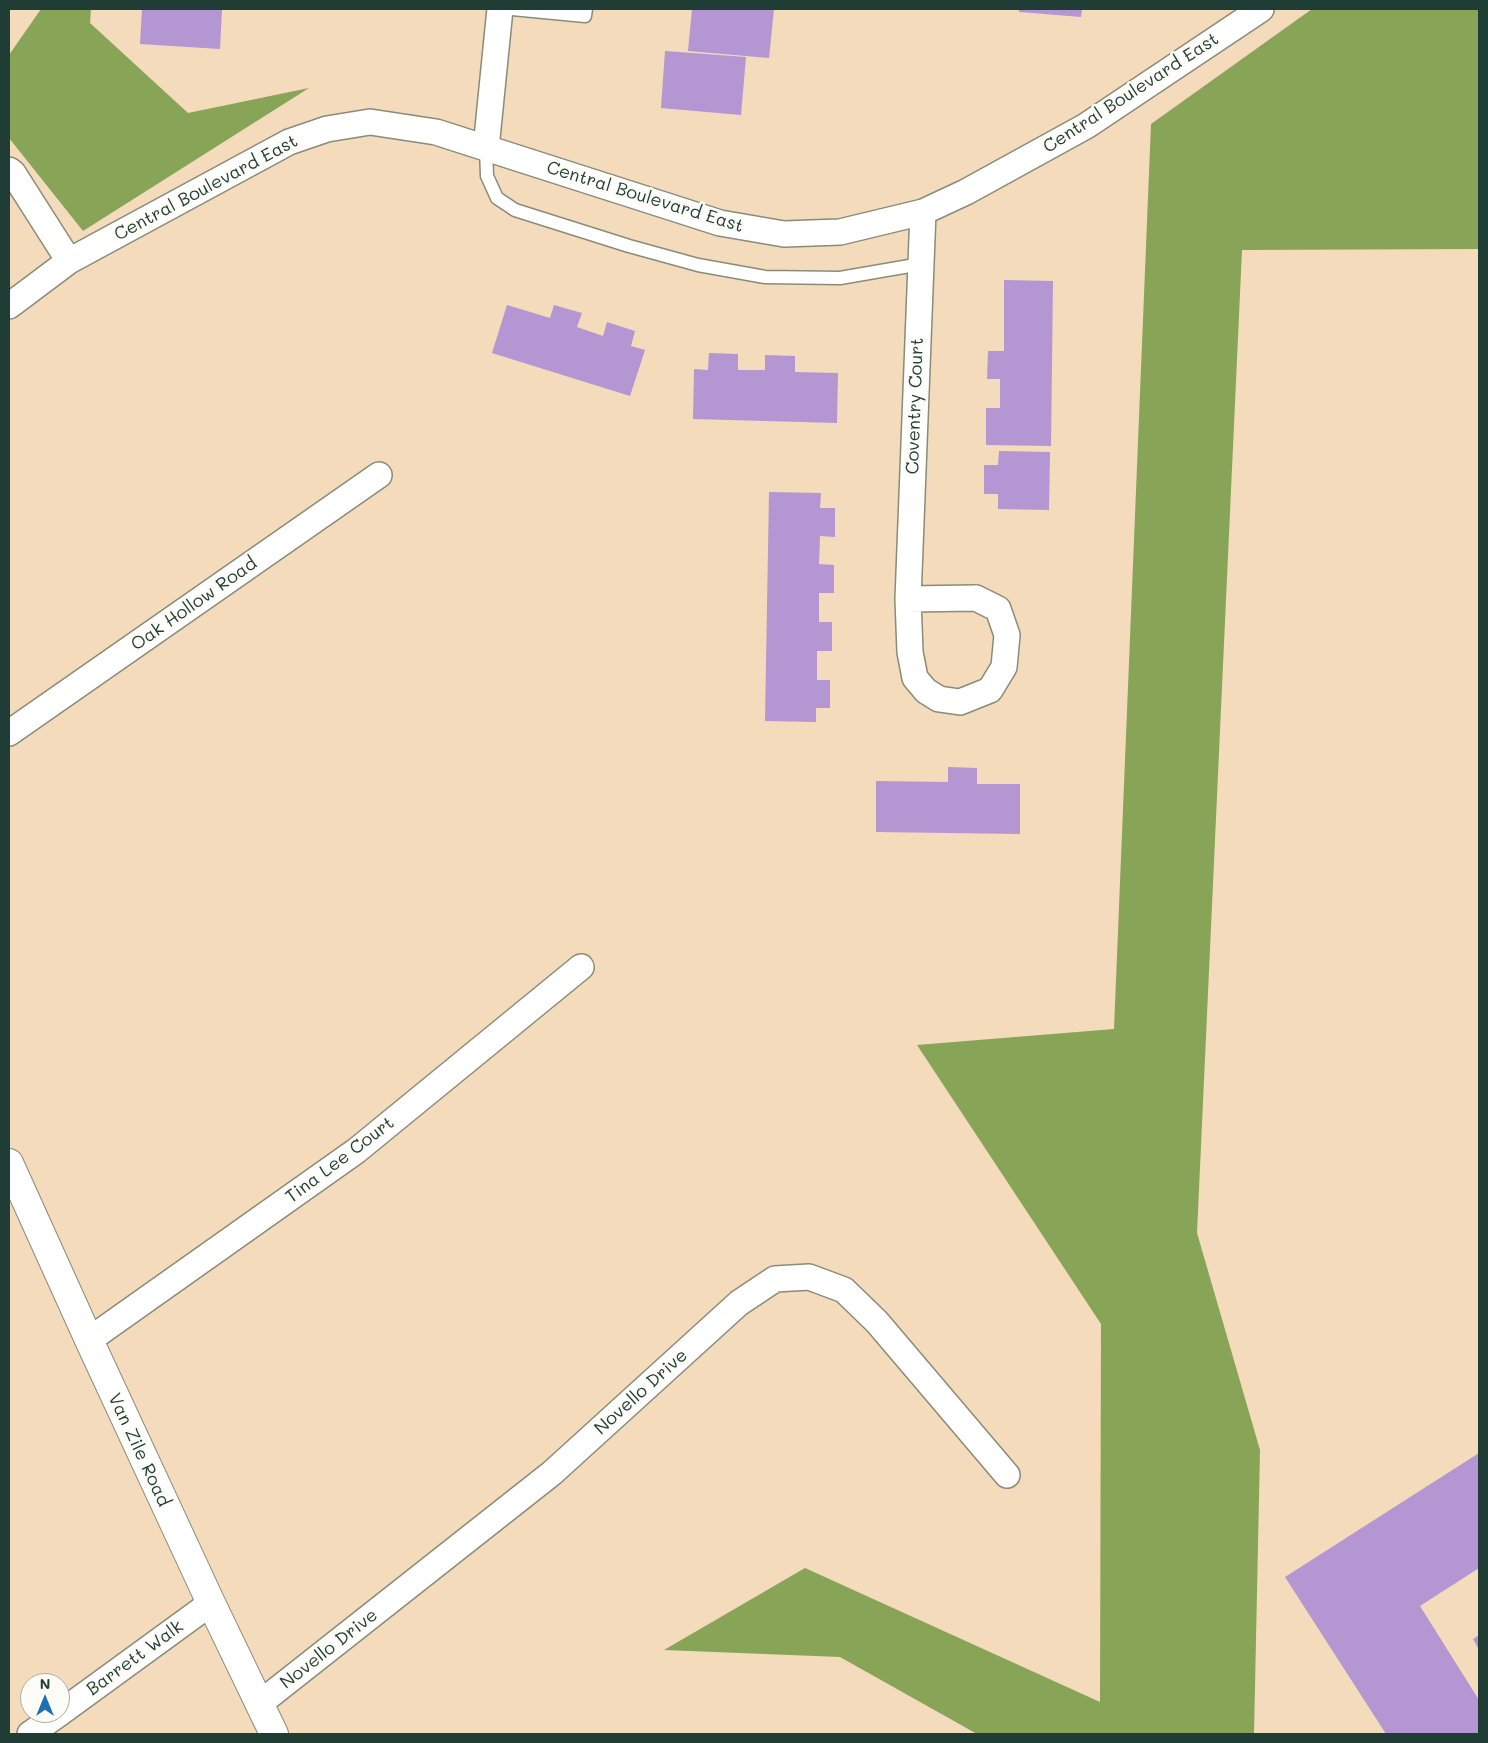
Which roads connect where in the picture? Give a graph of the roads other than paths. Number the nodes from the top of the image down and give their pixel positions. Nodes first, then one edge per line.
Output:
1 (500, 9) edge
2 (512, 9) edge
3 (586, 9) edge
4 (1261, 9) edge
5 (486, 148) junction
6 (9, 170) edge
7 (923, 212) junction
8 (69, 261) junction
9 (921, 264) junction
10 (9, 306) edge
11 (378, 476) dead end
12 (908, 599) junction
13 (9, 734) edge
14 (581, 967) dead end
15 (9, 1163) edge
16 (88, 1340) junction
17 (1007, 1475) dead end
18 (211, 1604) junction
19 (259, 1704) junction
20 (70, 1706) edge
21 (46, 1723) edge
22 (30, 1734) edge
23 (274, 1734) edge

1 - 5 street
2 - 3 lane
4 - 7 street, Central Boulevard East
5 - 7 street, Central Boulevard East
5 - 8 street, Central Boulevard East
5 - 9 lane
6 - 8 street
7 - 9 street, Coventry Court
8 - 10 street, Central Boulevard East
9 - 12 street, Coventry Court
11 - 13 street, Oak Hollow Road
12 - 12 street, Coventry Court
14 - 16 street, Tina Lee Court
15 - 16 street, Van Zile Road
16 - 18 street, Van Zile Road
17 - 19 street, Novello Drive
18 - 19 street, Van Zile Road
18 - 20 street, Barrett Walk
19 - 23 street, Van Zile Road
21 - 22 street, Barrett Walk

